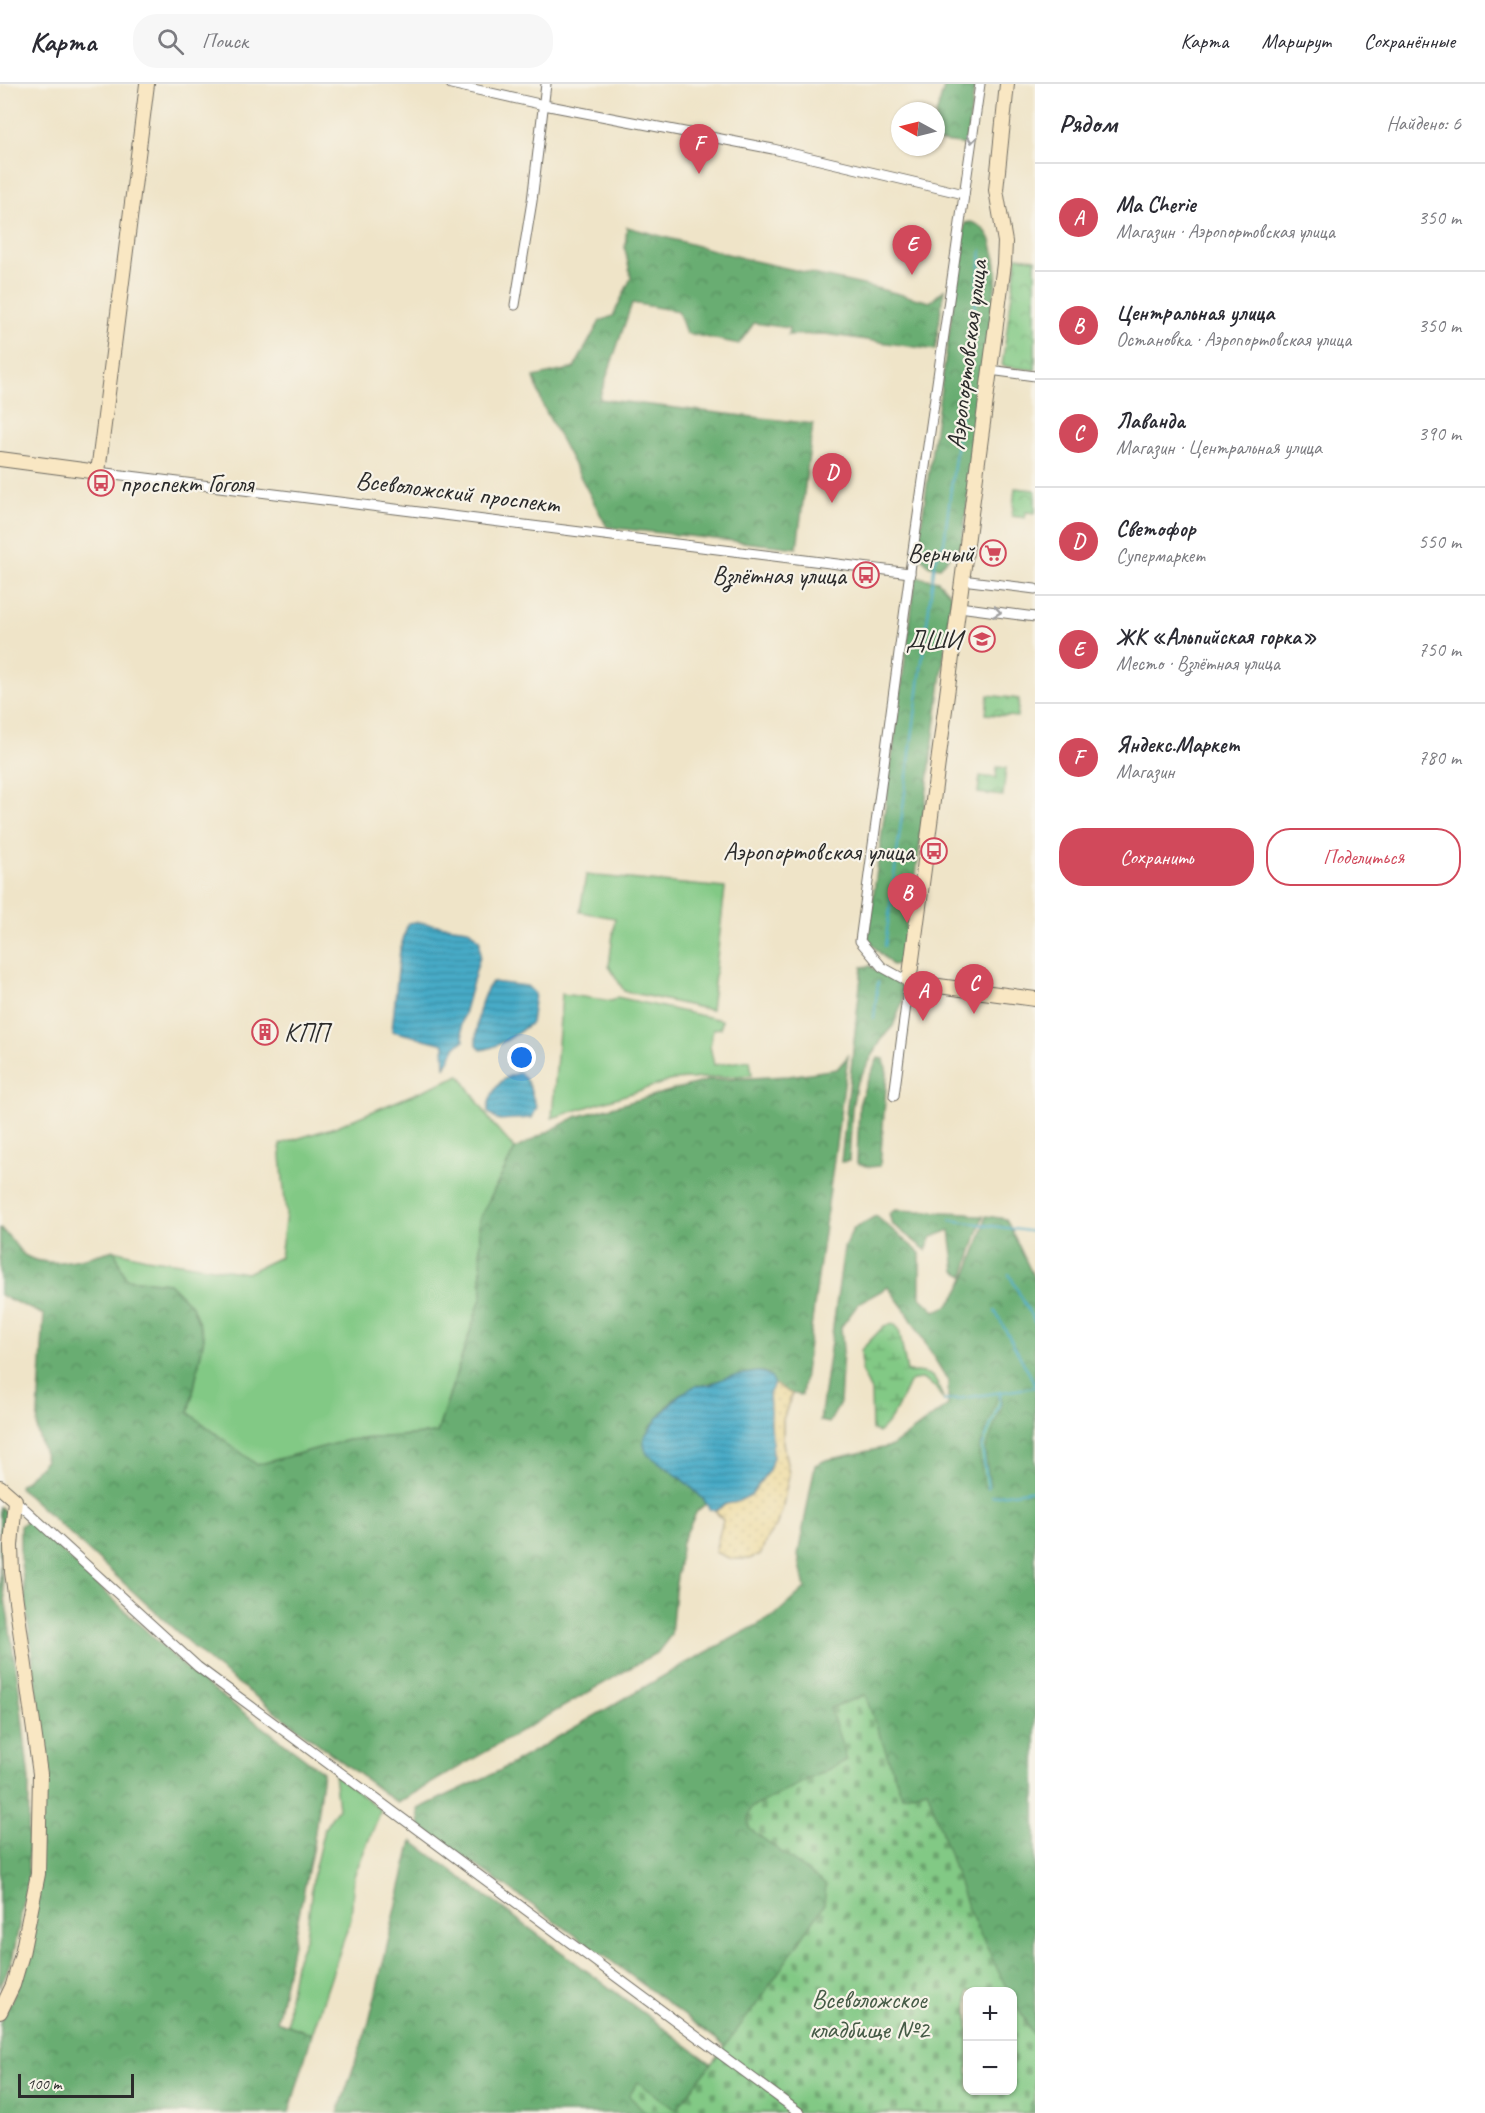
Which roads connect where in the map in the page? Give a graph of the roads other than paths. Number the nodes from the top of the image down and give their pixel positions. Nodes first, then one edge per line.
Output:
1 (147, 84) edge
2 (451, 84) edge
3 (546, 84) edge
4 (980, 84) edge
5 (1007, 84) edge
6 (544, 105) junction
7 (964, 194) junction
8 (515, 306) dead end
9 (990, 370) junction
10 (1035, 376) edge
11 (0, 459) edge
12 (98, 472) junction
13 (910, 573) junction
14 (962, 580) junction
15 (1035, 589) edge
16 (959, 607) junction
17 (1035, 618) edge
18 (909, 982) junction
19 (1035, 999) edge
20 (894, 1096) dead end
21 (0, 1487) edge
22 (15, 1500) junction
23 (0, 2012) edge
24 (800, 2113) edge

1 - 12 street
2 - 6 street
3 - 6 street
4 -> 7 street
5 - 9 street, Аэропортовская улица
6 - 7 street
6 - 8 street
7 - 13 street
9 - 10 street
9 - 14 street, Аэропортовская улица
11 - 12 street, Всеволожский проспект
12 - 13 street, Всеволожский проспект
13 - 18 street
14 - 15 street
14 - 16 street, Аэропортовская улица
16 -> 17 street
16 - 18 street, Аэропортовская улица
18 - 19 street
18 - 20 street, Аэропортовская улица
21 - 22 street
22 - 23 street
22 - 24 street

